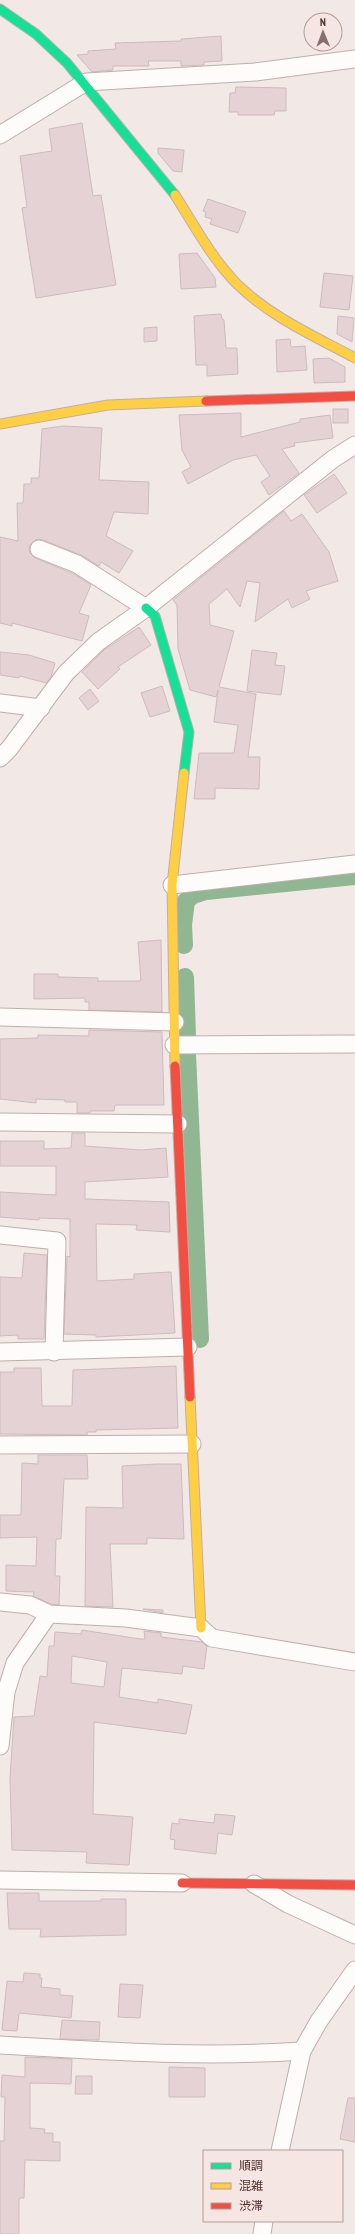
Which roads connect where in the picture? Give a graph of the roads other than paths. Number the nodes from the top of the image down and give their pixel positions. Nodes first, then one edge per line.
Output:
1 (0, 9) edge
2 (355, 59) edge
3 (86, 82) junction
4 (0, 135) edge
5 (355, 358) edge
6 (355, 396) edge
7 (0, 424) edge
8 (355, 445) edge
9 (39, 549) dead end
10 (146, 608) junction
11 (0, 703) edge
12 (41, 708) junction
13 (0, 758) edge
14 (355, 864) edge
15 (172, 885) junction
16 (0, 1017) edge
17 (176, 1022) junction
18 (355, 1044) edge
19 (174, 1045) junction
20 (0, 1122) edge
21 (178, 1124) junction
22 (0, 1235) edge
23 (188, 1347) junction
24 (0, 1352) edge
25 (54, 1352) junction
26 (192, 1444) junction
27 (0, 1445) edge
28 (0, 1602) edge
29 (49, 1614) junction
30 (207, 1633) junction
31 (355, 1662) edge
32 (0, 1736) edge
33 (0, 1746) edge
34 (0, 1880) edge
35 (182, 1883) joint
36 (253, 1884) junction
37 (355, 1885) edge
38 (355, 1935) edge
39 (355, 1970) edge
40 (0, 2045) edge
41 (302, 2051) junction
42 (280, 2150) edge
43 (264, 2222) edge
44 (262, 2234) edge

1 - 3 street
2 - 3 street
3 - 4 street
3 - 5 street
6 - 7 street
8 - 10 street
9 - 10 street
10 - 12 street
10 - 15 street
11 - 12 street
12 - 13 street
14 - 15 street
15 - 17 street
16 - 17 street
17 - 19 street
18 - 19 street
19 - 21 street
20 - 21 street
21 - 23 street
22 - 25 street
23 - 25 street
23 - 26 street
24 - 25 street
26 - 27 street
26 - 30 street
28 - 29 street
29 - 30 street
29 - 32 street
30 - 31 street
32 - 33 street
34 - 35 street
35 - 36 street
36 - 37 street
36 - 38 street
39 - 41 street
40 - 41 street
41 - 42 street
43 - 44 street

